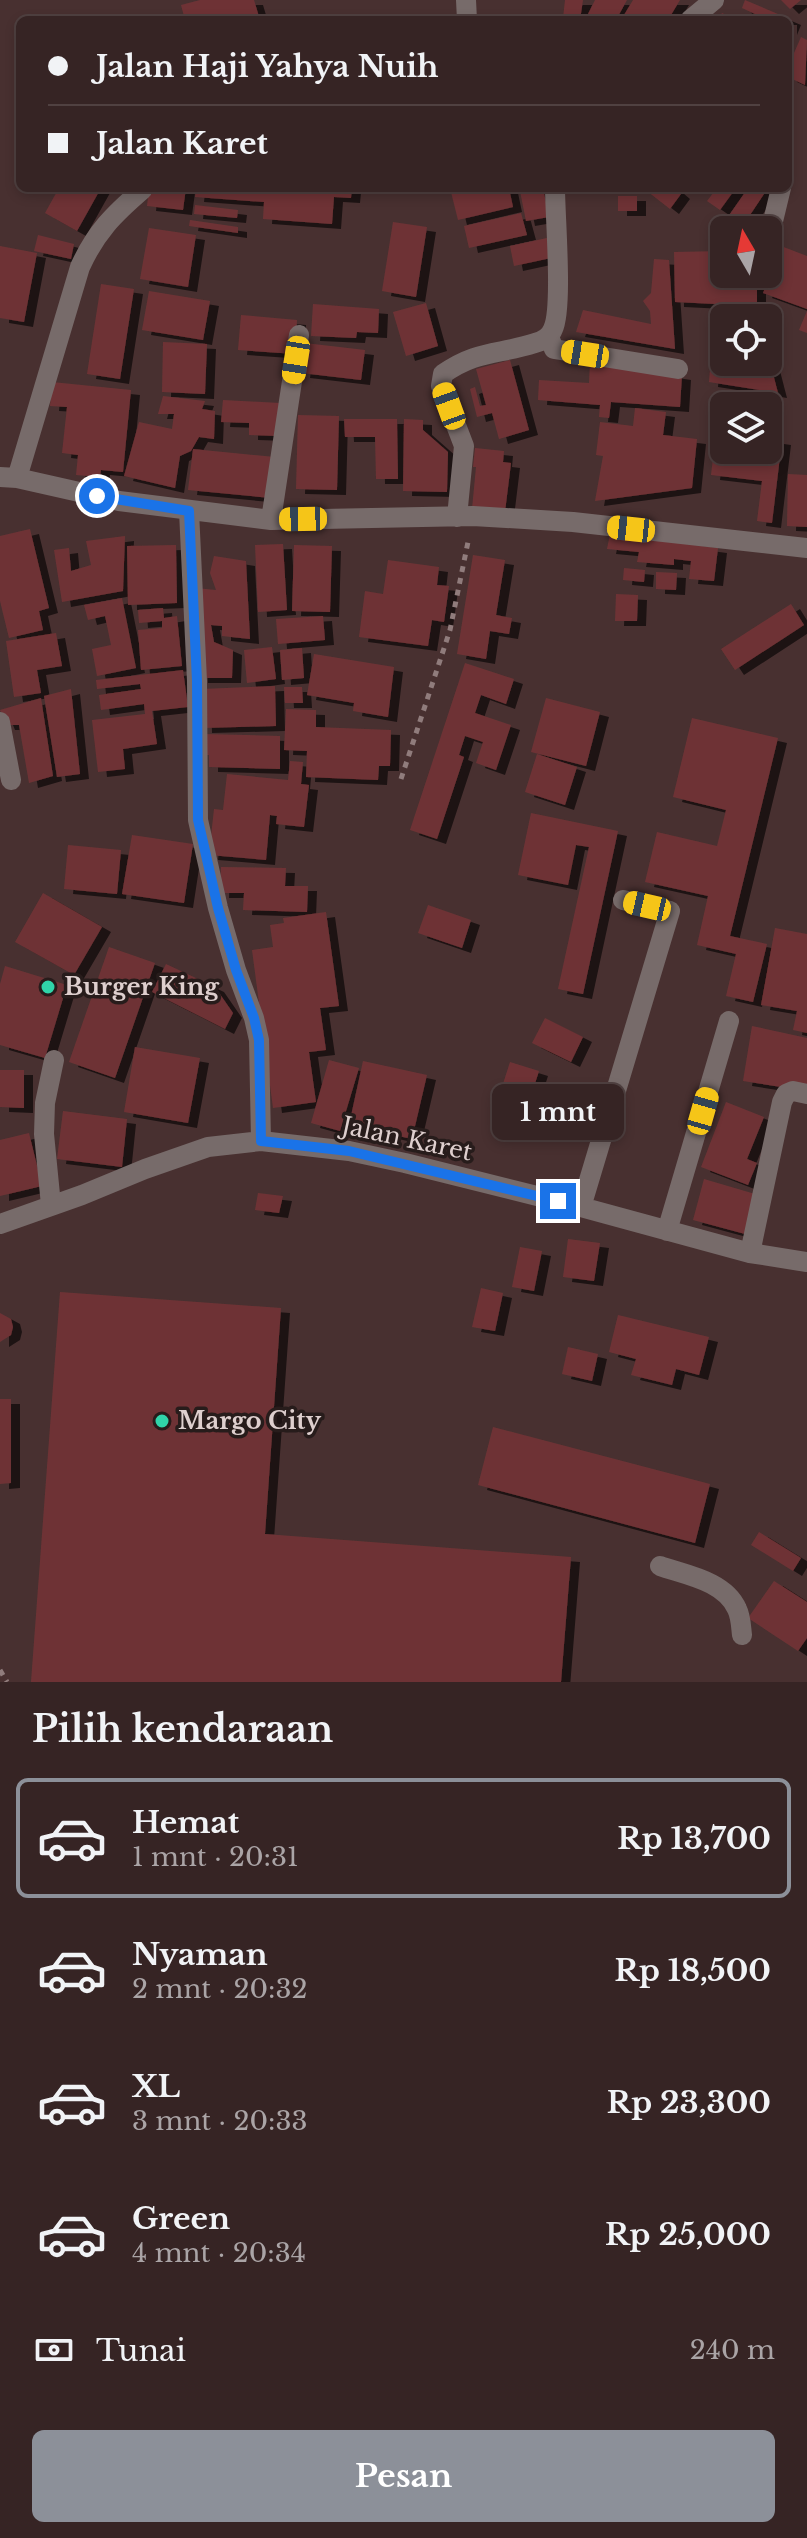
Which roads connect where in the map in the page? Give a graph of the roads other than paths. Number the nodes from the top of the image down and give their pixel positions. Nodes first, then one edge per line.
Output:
1 (714, 0) edge
2 (695, 16) edge
3 (140, 192) edge
4 (555, 192) edge
5 (780, 192) edge
6 (774, 216) edge
7 (299, 335) dead end
8 (549, 337) junction
9 (678, 369) dead end
10 (9, 478) edge
11 (189, 511) junction
12 (465, 516) junction
13 (271, 520) junction
14 (807, 548) edge
15 (0, 722) edge
16 (11, 780) dead end
17 (623, 900) dead end
18 (729, 1021) dead end
19 (54, 1060) dead end
20 (807, 1094) edge
21 (261, 1141) junction
22 (51, 1205) junction
23 (581, 1207) junction
24 (0, 1224) edge
25 (667, 1231) junction
26 (750, 1253) junction
27 (807, 1262) edge
28 (660, 1566) dead end
29 (742, 1635) dead end

1 - 2 street
3 - 10 street
4 - 8 street
5 - 6 street
7 - 13 street
8 - 9 street
8 - 12 street
10 - 11 street
11 - 13 street
11 - 21 street
12 - 13 street
12 - 14 street
15 - 16 street
17 - 23 street
18 - 25 street
19 - 22 street
20 - 26 street
21 - 22 street, Jalan Karet
21 - 23 street, Jalan Karet
22 - 24 street, Jalan Karet
23 - 25 street, Jalan Karet
25 - 26 street, Jalan Karet
26 - 27 street, Jalan Karet
28 - 29 street

